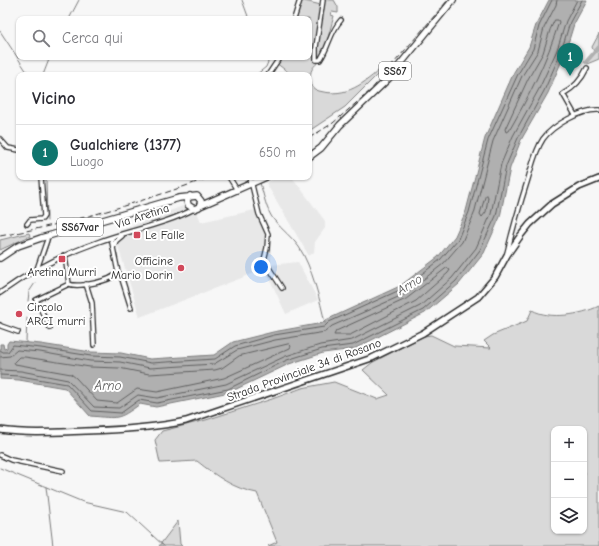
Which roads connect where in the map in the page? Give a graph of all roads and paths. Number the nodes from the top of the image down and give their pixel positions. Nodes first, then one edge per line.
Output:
1 (300, 0) edge
2 (323, 0) edge
3 (453, 0) edge
4 (295, 16) edge
5 (341, 20) dead end
6 (278, 60) edge
7 (587, 68) dead end
8 (270, 72) edge
9 (599, 110) edge
10 (576, 116) junction
11 (0, 139) edge
12 (16, 149) edge
13 (312, 155) edge
14 (599, 179) edge
15 (41, 180) edge
16 (233, 180) edge
17 (250, 180) edge
18 (251, 180) edge
19 (240, 188) junction
20 (190, 196) junction
21 (200, 197) junction
22 (172, 200) junction
23 (213, 200) junction
24 (188, 204) junction
25 (198, 207) junction
26 (185, 214) junction
27 (27, 224) dead end
28 (126, 234) junction
29 (111, 238) junction
30 (47, 240) dead end
31 (114, 247) junction
32 (507, 255) junction
33 (65, 256) junction
34 (0, 257) edge
35 (37, 270) junction
36 (118, 272) junction
37 (69, 284) junction
38 (86, 284) junction
39 (282, 288) dead end
40 (0, 293) edge
41 (131, 308) dead end
42 (0, 324) edge
43 (50, 328) dead end
44 (18, 332) dead end
45 (94, 345) dead end
46 (0, 430) edge
47 (0, 455) edge
48 (63, 471) dead end

1 - 4 street
2 - 5 street
3 - 13 main road, SS67
6 - 8 street
7 - 10 street
9 - 10 street
10 - 32 street
11 - 12 street
14 - 32 main road, Strada Provinciale 34 di Rosano
15 - 27 street
16 - 19 street
17 - 19 main road, Via Aretina
18 - 39 street
19 - 23 main road, Via Aretina
20 - 21 main road
20 - 22 main road, SS67var
20 - 24 main road, Via Aretina
21 - 23 main road
21 - 25 main road
22 - 24 main road, SS67var
22 - 34 main road, SS67var
23 - 25 main road, Via Aretina
24 - 25 main road
24 - 26 street, Via Aretina
25 - 26 street, Via Aretina
26 - 28 street, Via Aretina
28 - 29 street, Via Aretina
28 - 31 street
29 - 31 street
29 - 33 street, Via Aretina
30 - 35 street
31 - 36 street
32 - 46 main road, Strada Provinciale 34 di Rosano
33 - 35 street, Via Aretina
33 - 37 street
35 - 40 street, Via Aretina
36 - 38 street
36 - 41 street
37 - 38 street
37 - 43 street
38 - 45 street
42 - 44 street
47 - 48 street

